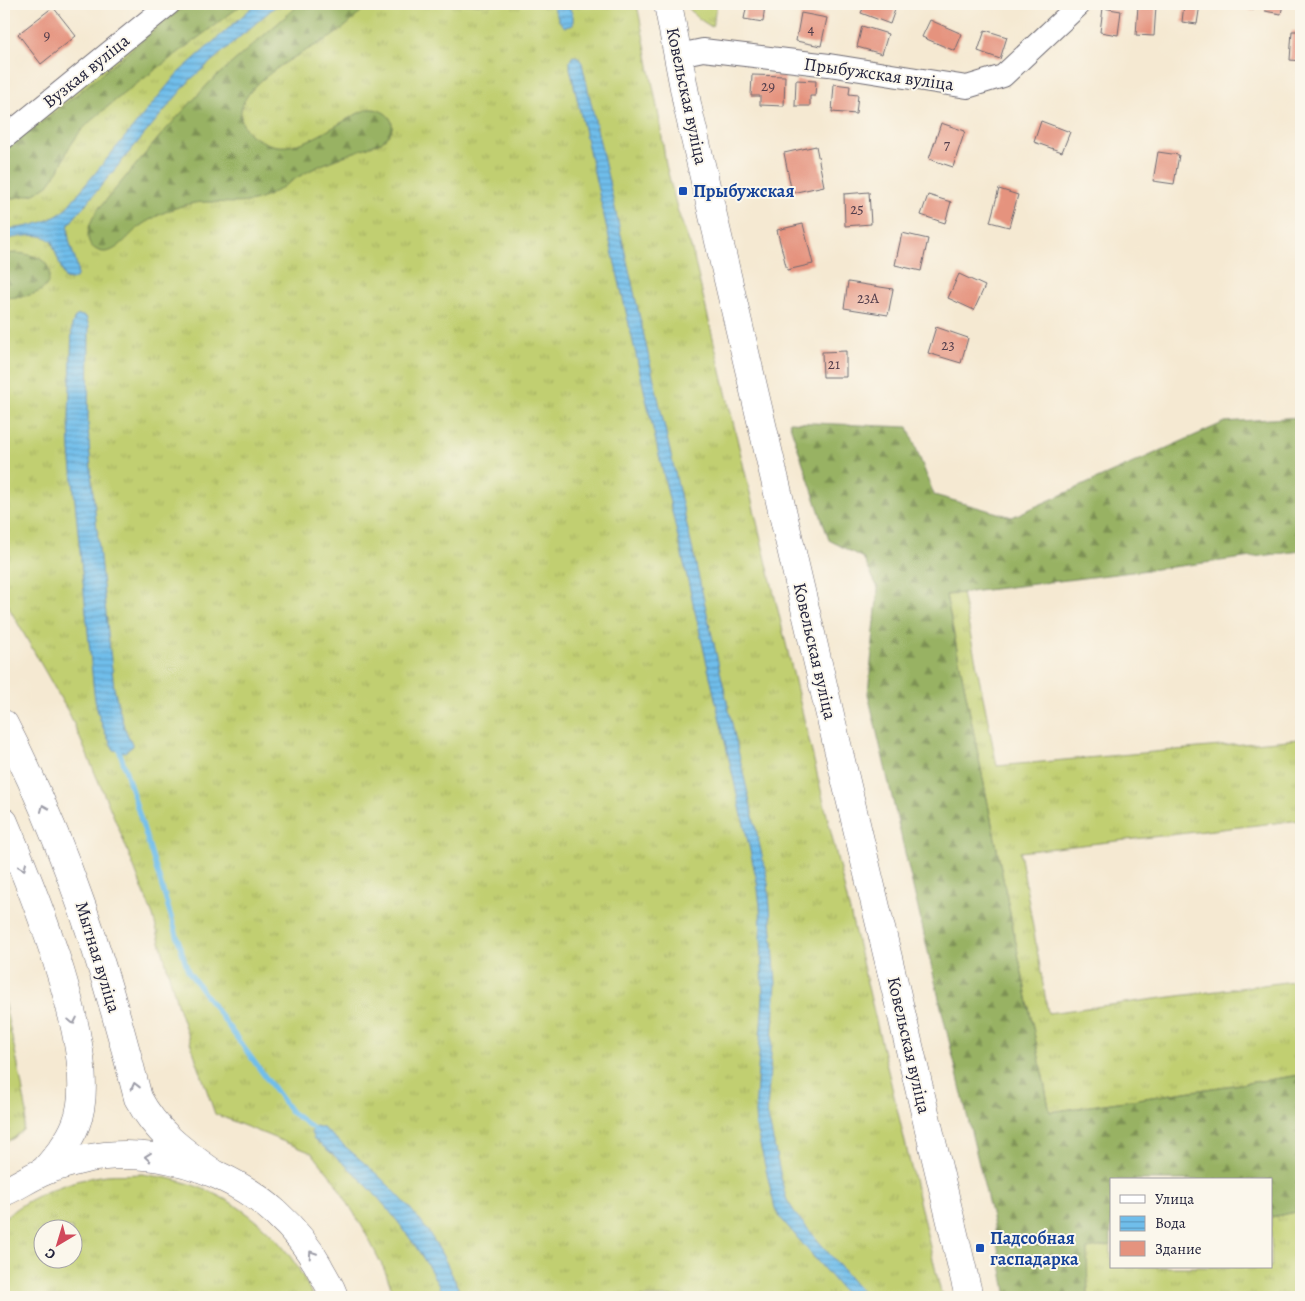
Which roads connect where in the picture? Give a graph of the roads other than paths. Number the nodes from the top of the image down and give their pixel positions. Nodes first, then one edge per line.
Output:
1 (169, 4) edge
2 (668, 4) edge
3 (1080, 4) edge
4 (679, 55) junction
5 (4, 138) edge
6 (4, 724) edge
7 (4, 822) edge
8 (44, 1171) junction
9 (212, 1172) junction
10 (5, 1192) edge
11 (334, 1297) edge
12 (969, 1297) edge

1 - 5 street, Вузкая вуліца
2 - 4 main road, Ковельская вуліца
3 - 4 street, Прыбужская вуліца
4 - 12 main road, Ковельская вуліца
9 -> 6 main road, Мытная вуліца
7 -> 8 main road
9 -> 8 main road
8 - 10 main road
11 -> 9 main road

